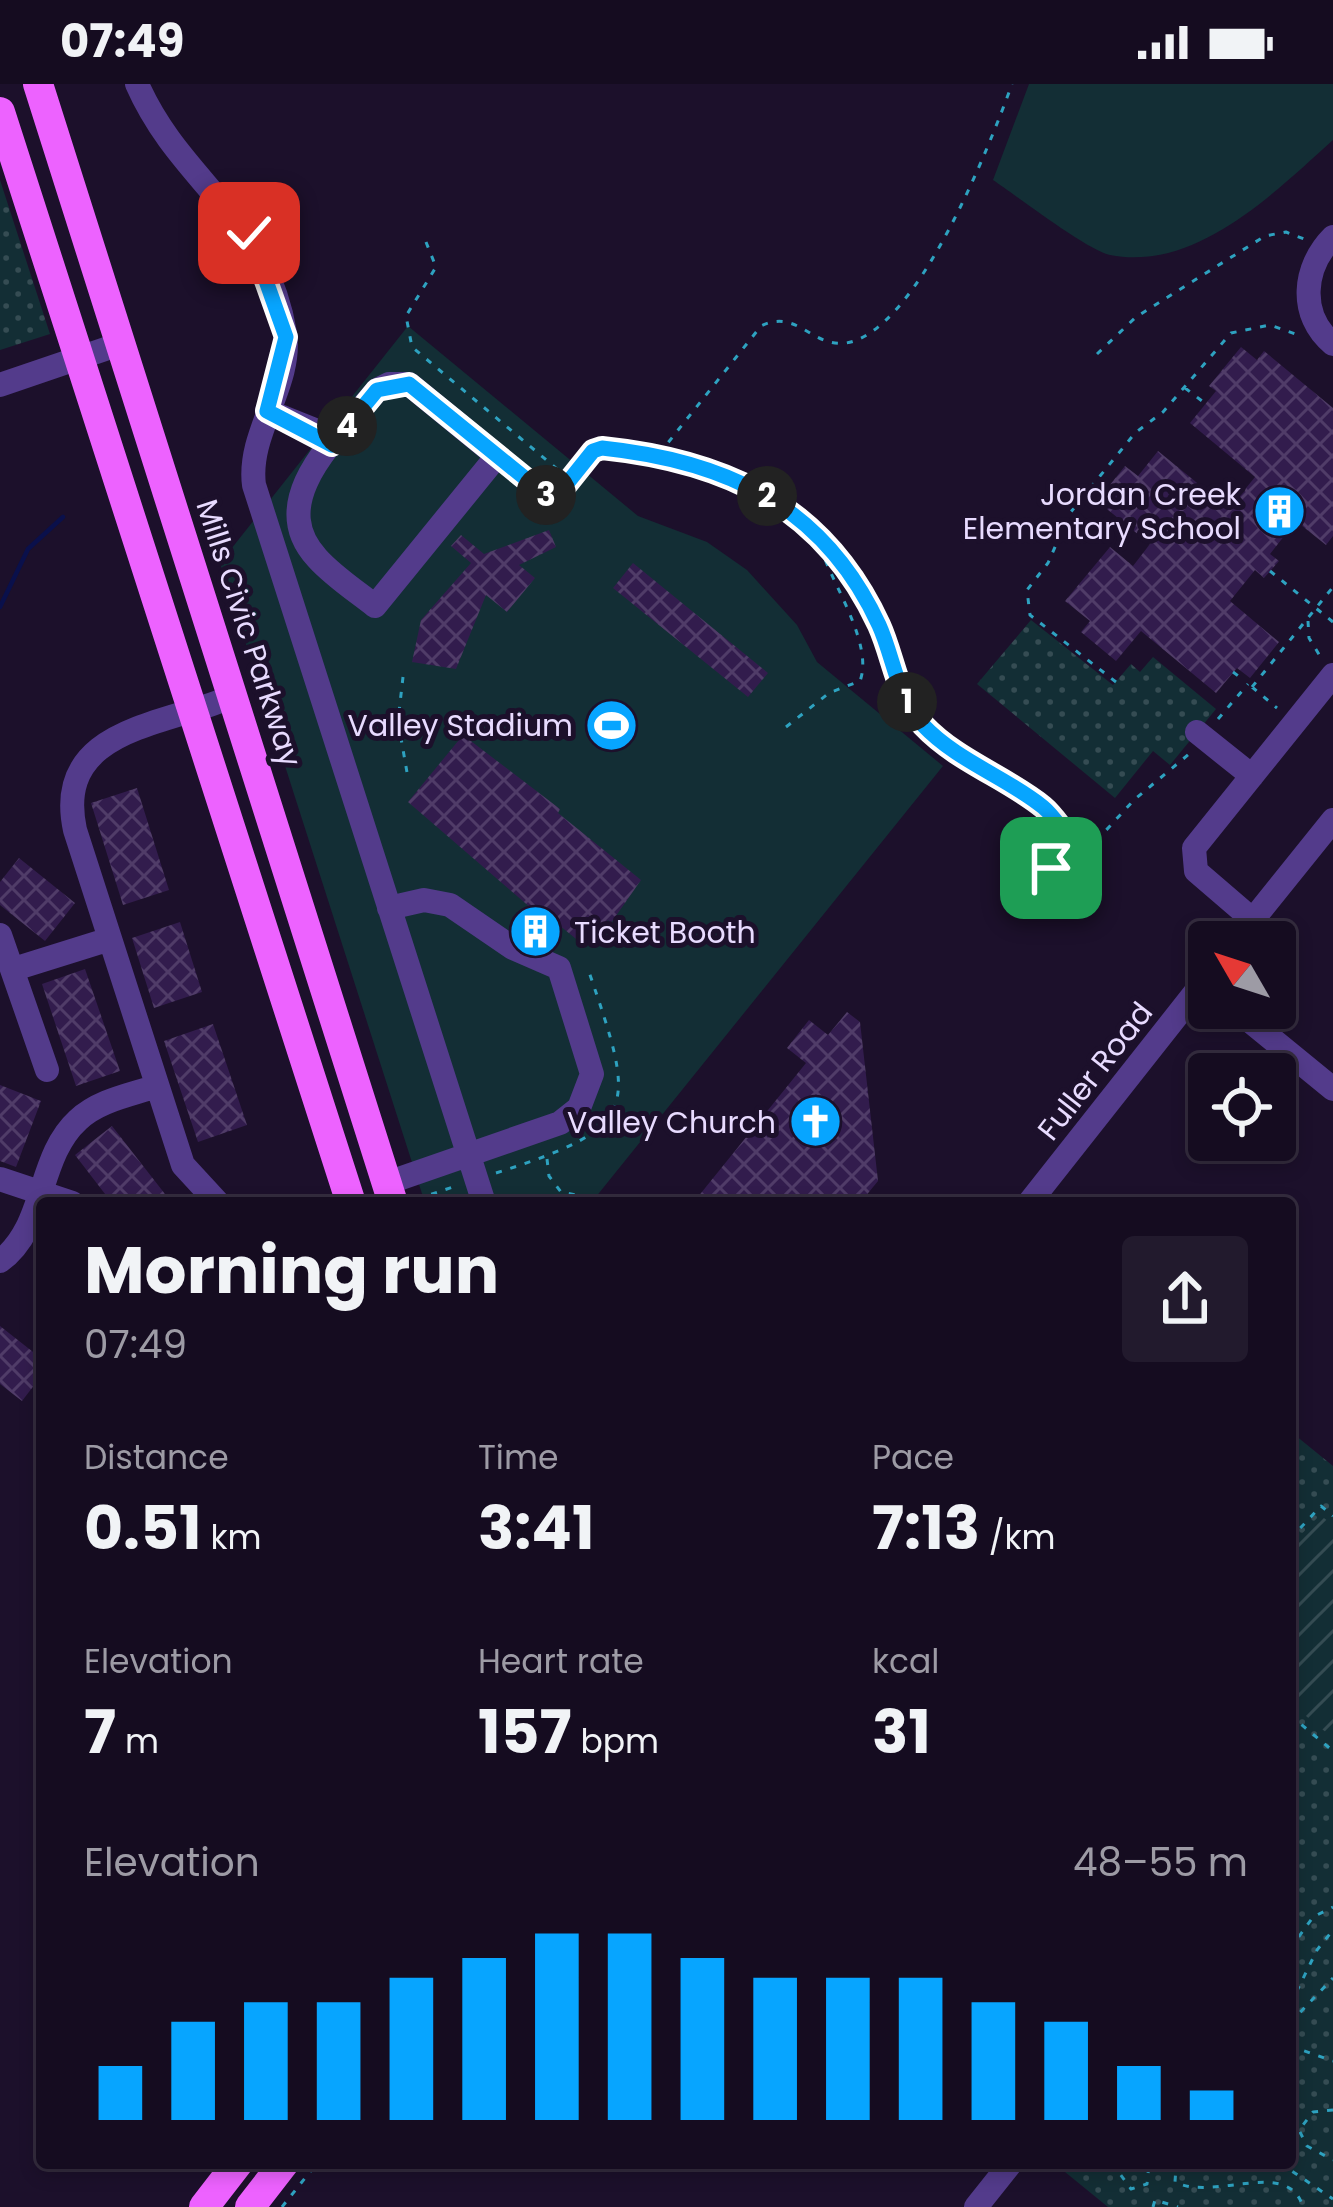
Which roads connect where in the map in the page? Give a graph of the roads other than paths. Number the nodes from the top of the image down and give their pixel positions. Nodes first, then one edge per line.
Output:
1 (38, 84) edge
2 (137, 84) edge
3 (0, 112) edge
4 (1322, 240) edge
5 (1329, 341) edge
6 (120, 344) junction
7 (78, 360) junction
8 (0, 385) edge
9 (267, 411) junction
10 (332, 445) junction
11 (1327, 666) edge
12 (231, 697) junction
13 (190, 712) junction
14 (1200, 735) road end
15 (1252, 776) junction
16 (1333, 820) edge
17 (389, 908) junction
18 (1253, 920) joint
19 (0, 934) edge
20 (110, 939) junction
21 (14, 969) junction
22 (1188, 1006) edge
23 (1260, 1029) edge
24 (47, 1070) dead end
25 (158, 1086) junction
26 (1333, 1089) edge
27 (469, 1155) junction
28 (0, 1179) edge
29 (40, 1192) junction
30 (390, 1193) edge
31 (38, 1197) edge
32 (55, 1197) edge
33 (212, 1197) edge
34 (349, 1197) edge
35 (482, 1197) edge
36 (1034, 1197) edge
37 (36, 1202) edge
38 (0, 1261) edge
39 (233, 2169) edge
40 (279, 2169) edge
41 (1006, 2169) edge
42 (204, 2207) edge
43 (250, 2207) edge
44 (976, 2207) edge

1 - 6 main road, Mills Civic Parkway
2 - 9 street
3 - 7 main road
4 - 5 street
6 - 7 street
6 - 12 main road, Mills Civic Parkway
7 - 8 street
7 - 13 main road
9 - 10 street
9 - 17 street
10 - 10 street
11 - 15 street
12 - 13 street
12 - 30 main road, Mills Civic Parkway
13 - 20 street
13 - 34 main road
14 - 15 street
15 - 18 street
16 - 18 street
17 - 27 street
17 - 27 street
19 - 21 street
20 - 21 street
20 - 25 street
21 - 24 street
22 - 36 street, Fuller Road
23 - 26 street
25 - 29 street
25 - 33 street
27 - 30 street
27 - 35 street
28 - 29 street
29 - 31 street
29 - 32 street
37 - 38 street
39 - 42 main road
40 - 43 main road
41 - 44 street

